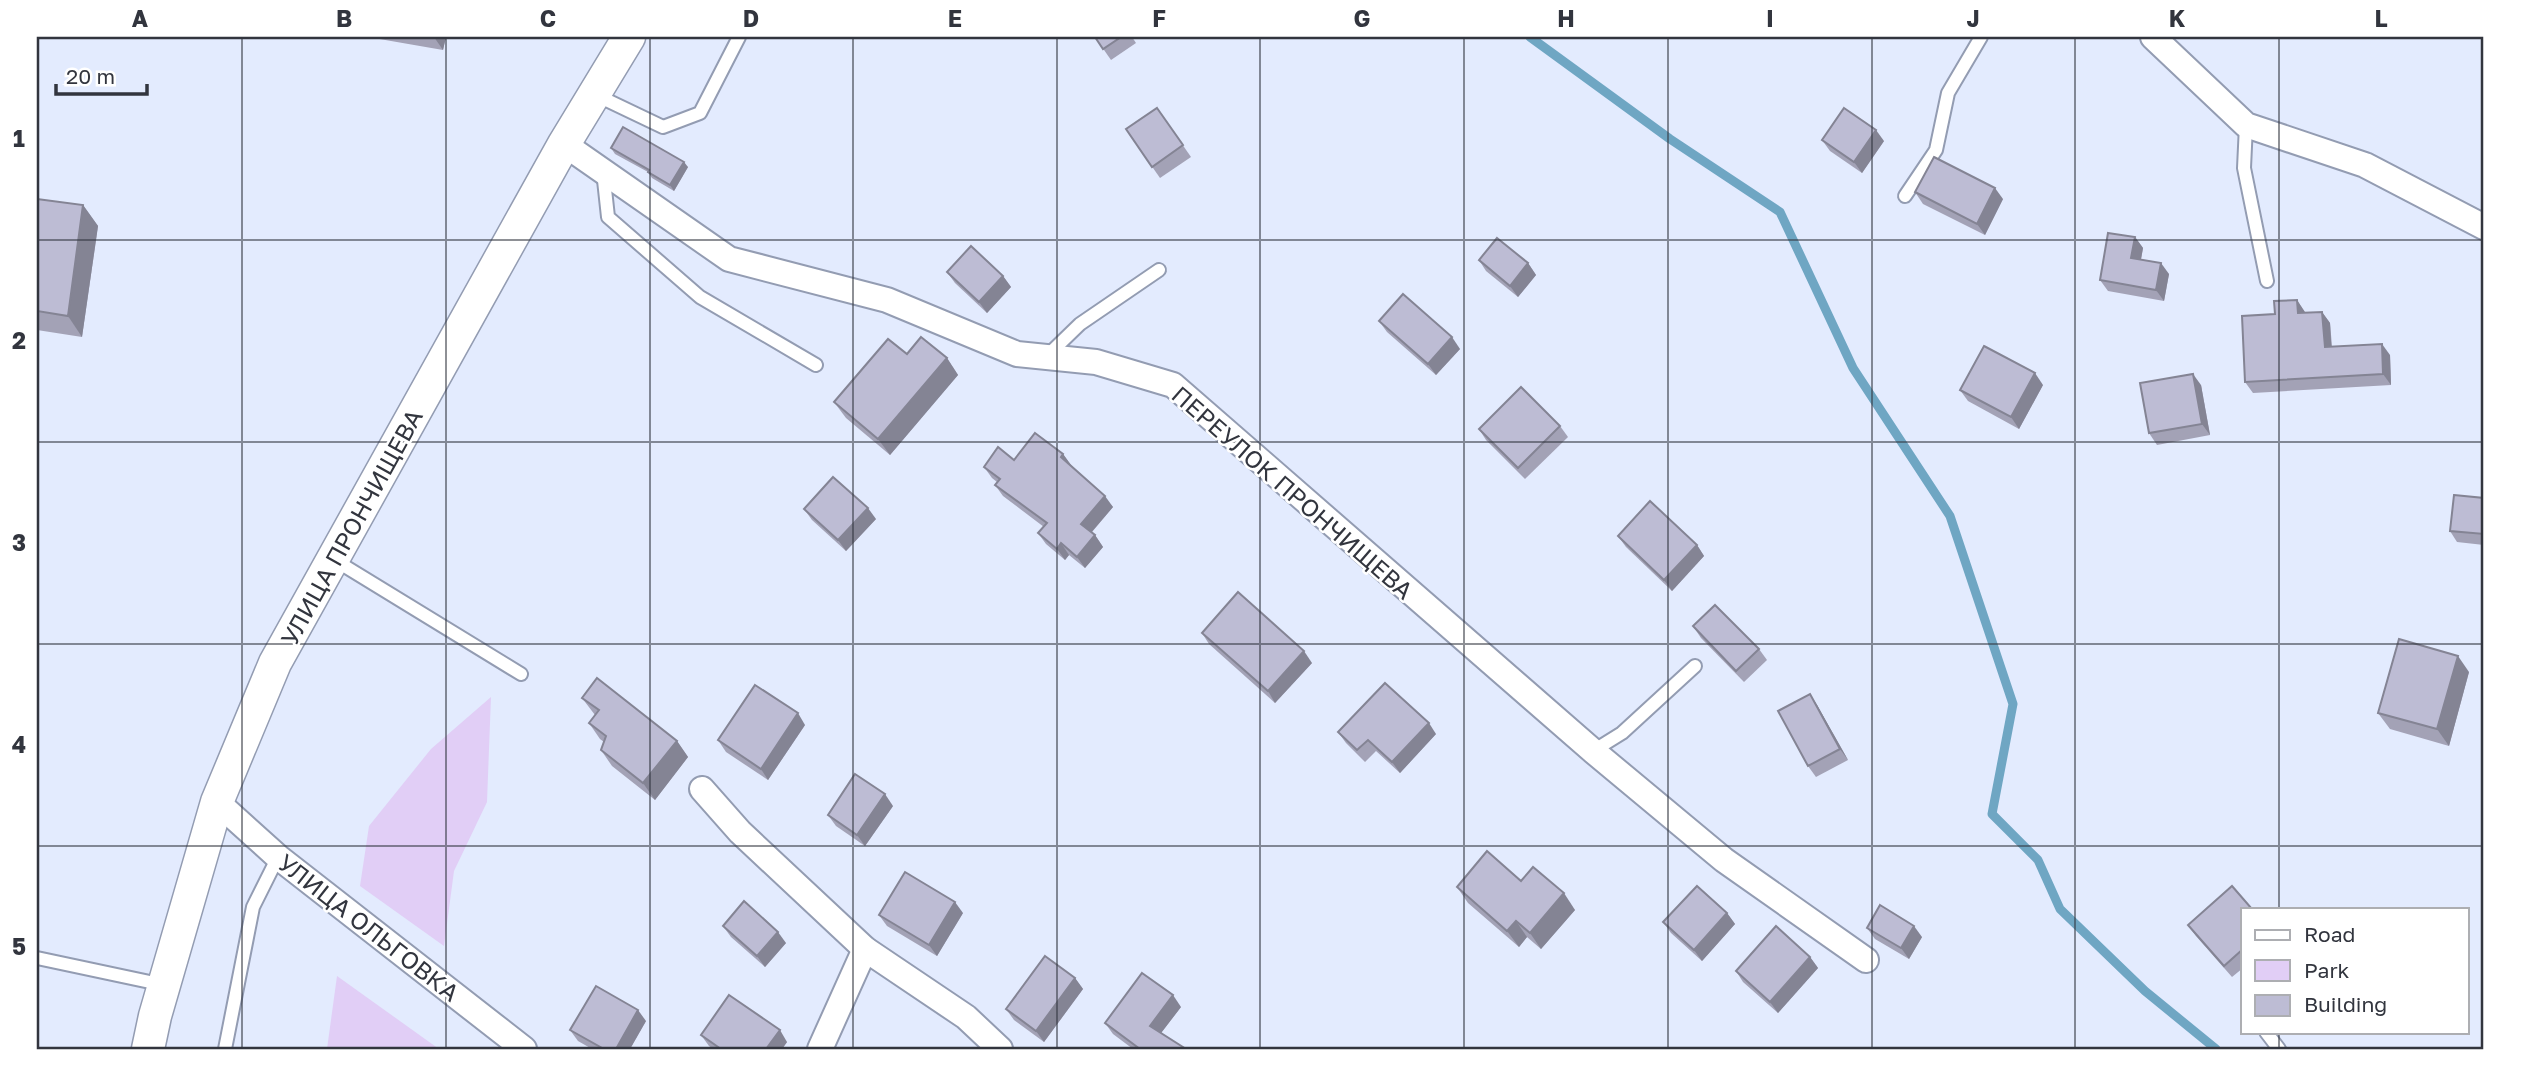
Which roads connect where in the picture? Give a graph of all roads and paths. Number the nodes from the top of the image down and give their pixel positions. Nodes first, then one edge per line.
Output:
1 (629, 37) edge
2 (739, 37) edge
3 (1981, 37) edge
4 (2153, 37) edge
5 (596, 95) junction
6 (2246, 125) junction
7 (565, 144) junction
8 (603, 170) junction
9 (1905, 196) dead end
10 (2484, 227) edge
11 (1159, 271) dead end
12 (2267, 281) dead end
13 (1047, 357) junction
14 (816, 365) dead end
15 (332, 558) junction
16 (1695, 666) dead end
17 (520, 674) dead end
18 (1594, 751) junction
19 (702, 789) dead end
20 (217, 802) junction
21 (278, 857) junction
22 (865, 949) junction
23 (37, 958) edge
24 (1866, 960) dead end
25 (164, 985) junction
26 (2268, 1034) edge
27 (148, 1049) edge
28 (225, 1049) edge
29 (524, 1049) edge
30 (820, 1049) edge
31 (1000, 1049) edge
32 (2279, 1049) edge

1 - 5 street, УЛИЦА ПРОНЧИЩЕВА
2 - 5 lane
3 - 9 lane
4 - 6 street
5 - 7 street, УЛИЦА ПРОНЧИЩЕВА
6 - 10 street
6 - 12 lane
7 - 8 street, ПЕРЕУЛОК ПРОНЧИЩЕВА
7 - 15 street, УЛИЦА ПРОНЧИЩЕВА
8 - 13 street, ПЕРЕУЛОК ПРОНЧИЩЕВА
8 - 14 lane
11 - 13 lane
13 - 18 street, ПЕРЕУЛОК ПРОНЧИЩЕВА
15 - 17 lane
15 - 20 street, УЛИЦА ПРОНЧИЩЕВА
16 - 18 lane
18 - 24 street, ПЕРЕУЛОК ПРОНЧИЩЕВА
19 - 22 street
20 - 21 street, УЛИЦА ОЛЬГОВКА
20 - 25 street, УЛИЦА ПРОНЧИЩЕВА
21 - 28 lane
21 - 29 street, УЛИЦА ОЛЬГОВКА
22 - 30 street
22 - 31 street
23 - 25 lane
25 - 27 street, УЛИЦА ПРОНЧИЩЕВА
26 - 32 lane

